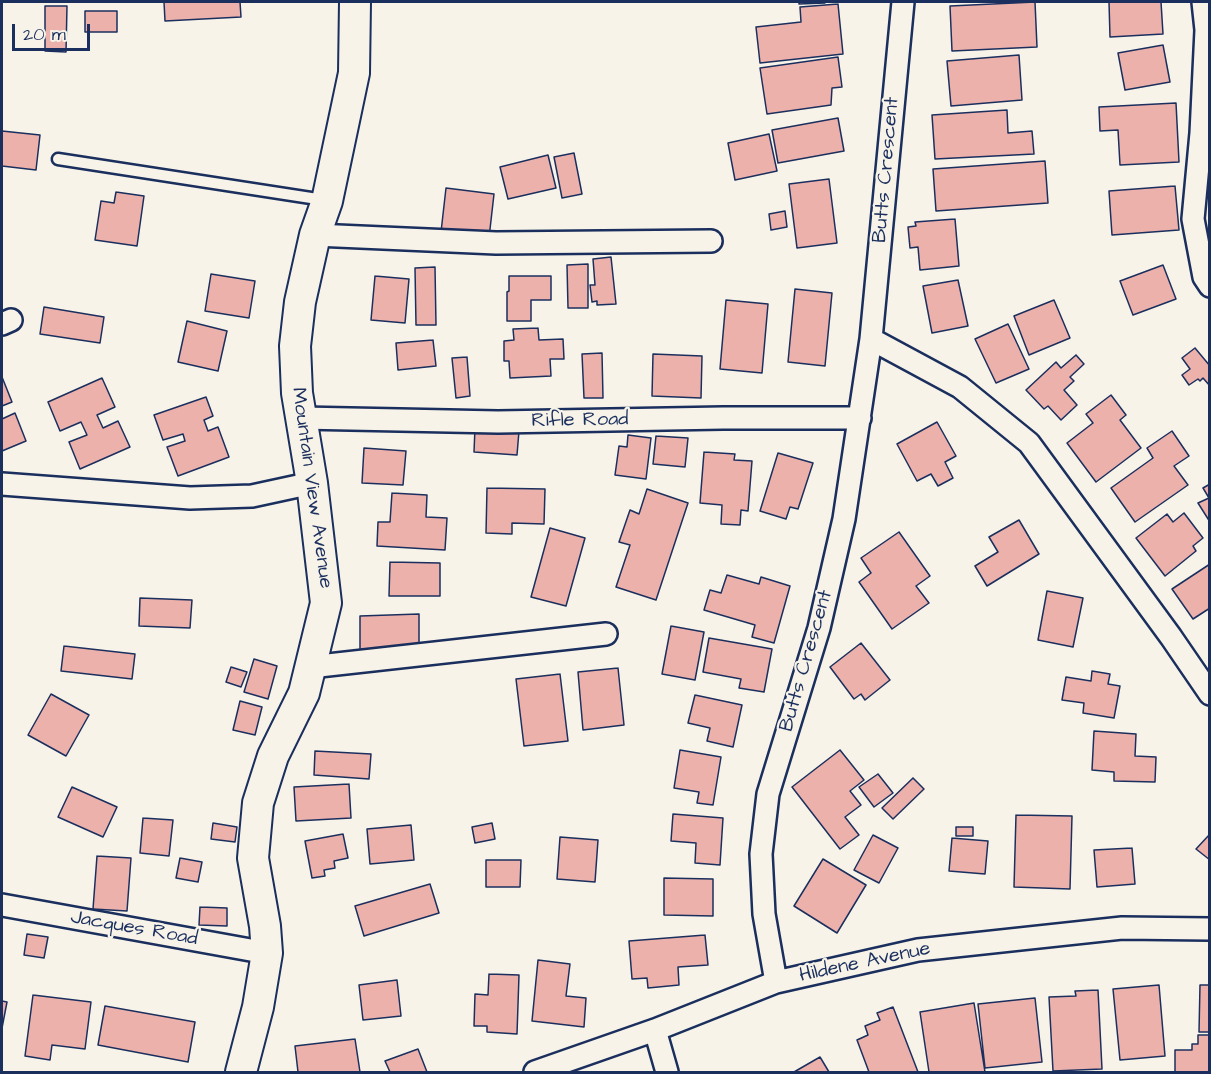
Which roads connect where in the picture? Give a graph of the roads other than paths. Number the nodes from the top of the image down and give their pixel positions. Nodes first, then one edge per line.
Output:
1 (355, 2) edge
2 (903, 2) edge
3 (1203, 2) edge
4 (1208, 31) edge
5 (58, 159) dead end
6 (327, 201) junction
7 (315, 235) junction
8 (711, 241) dead end
9 (1209, 286) edge
10 (871, 339) junction
11 (301, 418) junction
12 (860, 418) junction
13 (312, 483) junction
14 (2, 484) edge
15 (606, 634) dead end
16 (310, 667) junction
17 (1209, 694) edge
18 (2, 905) edge
19 (1209, 929) edge
20 (267, 953) junction
21 (776, 982) junction
22 (655, 1030) junction
23 (241, 1072) edge
24 (535, 1072) edge
25 (667, 1072) edge

1 - 6 main road, Mountain View Avenue
2 - 10 street, Butts Crescent
3 - 4 street
4 - 9 street
5 - 6 lane
6 - 7 main road, Mountain View Avenue
7 - 8 street
7 - 11 main road, Mountain View Avenue
10 - 12 street, Butts Crescent
10 - 17 street
11 - 12 street, Rifle Road
11 - 13 main road, Mountain View Avenue
12 - 21 street, Butts Crescent
13 - 14 street
13 - 16 main road, Mountain View Avenue
15 - 16 street
16 - 20 main road, Mountain View Avenue
18 - 20 street, Jacques Road
19 - 21 street, Hildene Avenue
20 - 23 main road, Mountain View Avenue
21 - 22 street, Hildene Avenue
22 - 24 street, Hildene Avenue
22 - 25 street

